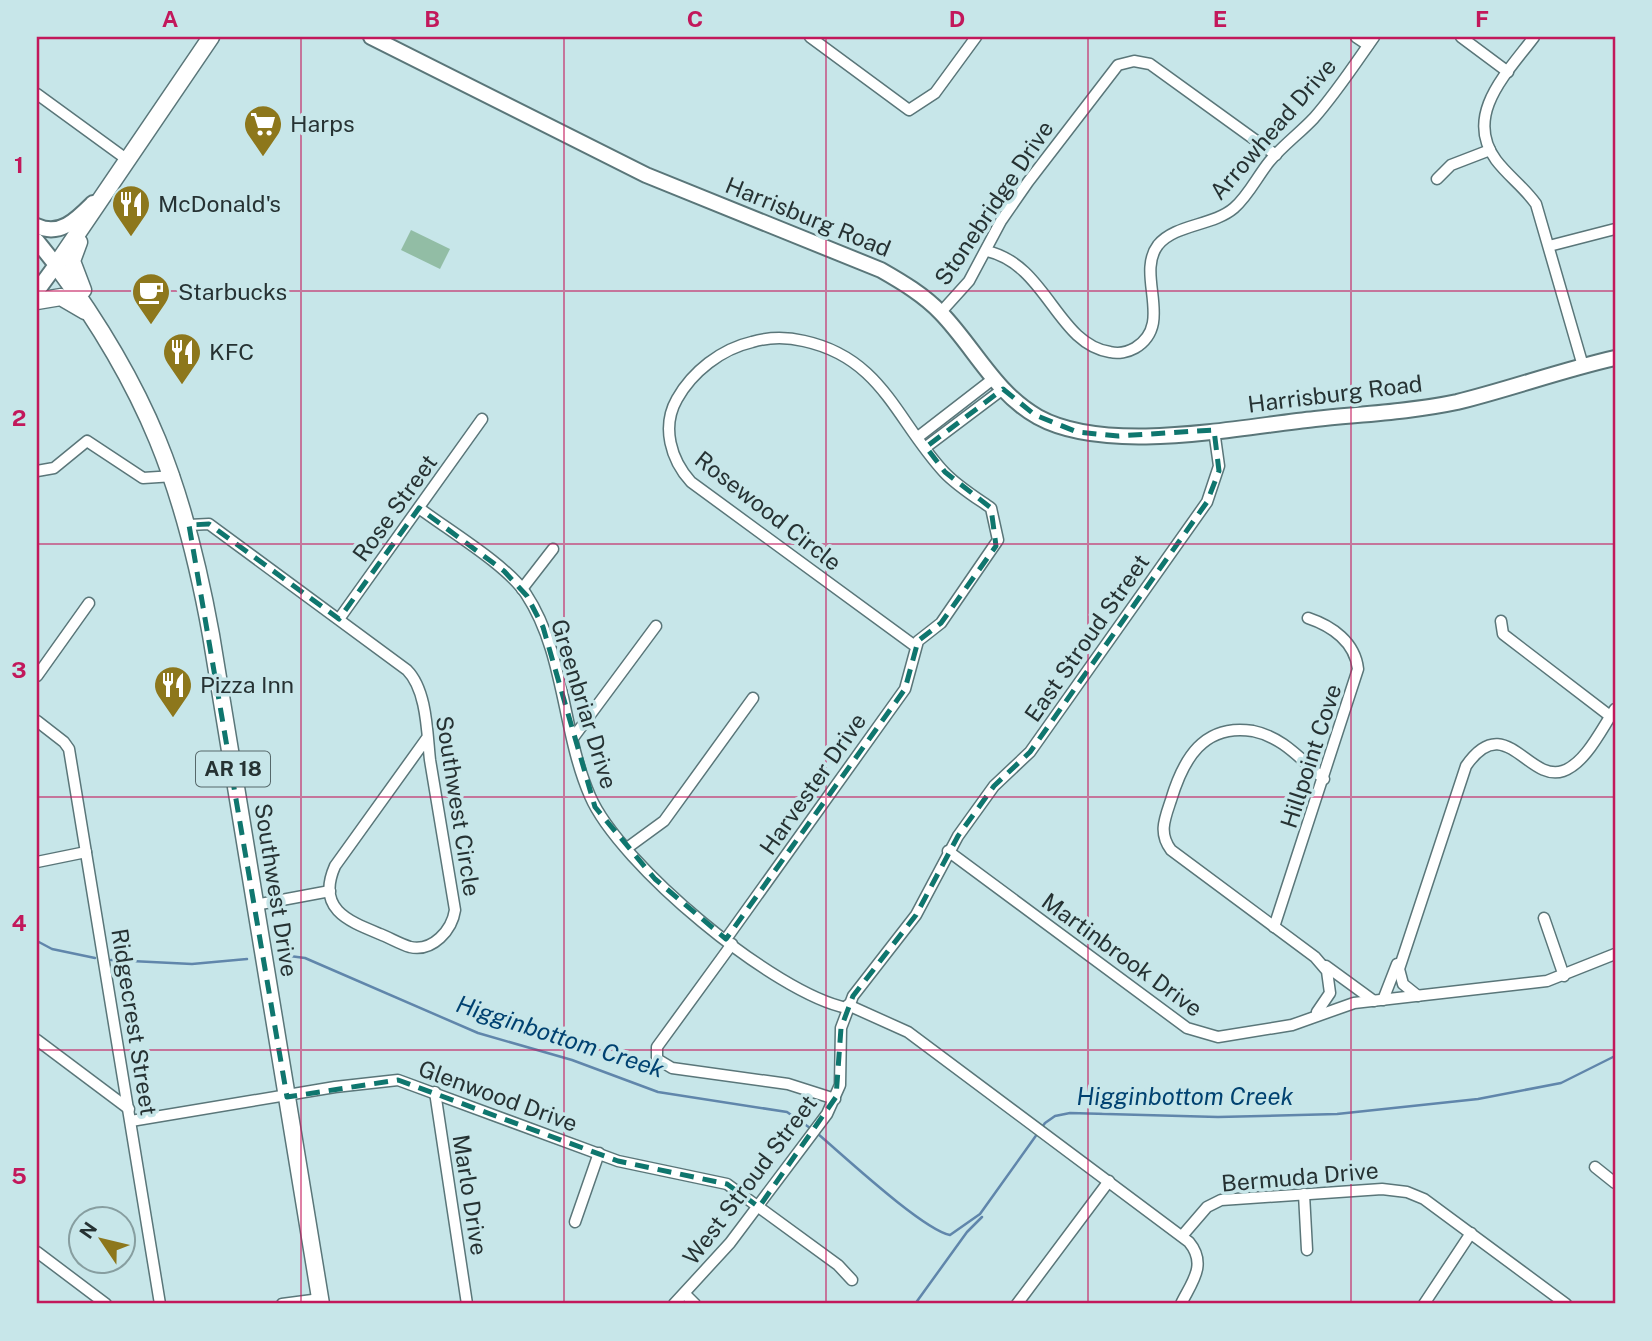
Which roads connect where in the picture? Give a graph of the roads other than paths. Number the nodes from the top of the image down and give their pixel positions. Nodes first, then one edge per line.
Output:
1 (211, 37) edge
2 (371, 37) edge
3 (810, 37) edge
4 (975, 37) edge
5 (1356, 37) edge
6 (1461, 37) edge
7 (1534, 37) edge
8 (1371, 41) edge
9 (1508, 72) junction
10 (37, 93) edge
11 (1490, 150) junction
12 (1276, 155) junction
13 (129, 161) junction
14 (1437, 179) dead end
15 (114, 183) junction
16 (84, 225) junction
17 (37, 226) edge
18 (1615, 229) edge
19 (37, 241) edge
20 (1549, 246) junction
21 (986, 251) junction
22 (56, 265) junction
23 (37, 291) edge
24 (37, 301) edge
25 (940, 312) junction
26 (92, 315) junction
27 (1615, 358) edge
28 (1583, 366) junction
29 (998, 384) junction
30 (482, 419) dead end
31 (1214, 430) junction
32 (918, 436) junction
33 (926, 447) junction
34 (37, 471) edge
35 (174, 476) junction
36 (419, 508) junction
37 (189, 525) junction
38 (553, 549) dead end
39 (522, 589) junction
40 (89, 603) dead end
41 (1308, 618) dead end
42 (339, 619) junction
43 (1501, 621) dead end
44 (656, 626) dead end
45 (915, 646) junction
46 (37, 676) edge
47 (754, 698) dead end
48 (1613, 713) edge
49 (37, 722) edge
50 (573, 737) junction
51 (427, 738) junction
52 (1324, 779) junction
53 (627, 848) junction
54 (948, 851) junction
55 (86, 852) junction
56 (37, 862) edge
57 (330, 891) junction
58 (255, 905) junction
59 (1544, 918) dead end
60 (1274, 927) junction
61 (1410, 930) junction
62 (729, 941) junction
63 (1615, 954) edge
64 (1315, 957) junction
65 (1564, 976) junction
66 (1418, 996) junction
67 (1378, 1000) junction
68 (848, 1007) junction
69 (1307, 1017) junction
70 (37, 1040) edge
71 (435, 1092) junction
72 (287, 1097) junction
73 (835, 1099) junction
74 (129, 1109) junction
75 (131, 1121) junction
76 (599, 1153) junction
77 (1595, 1167) dead end
78 (1109, 1181) junction
79 (1615, 1183) edge
80 (1304, 1194) junction
81 (759, 1207) junction
82 (575, 1222) dead end
83 (1471, 1233) junction
84 (1182, 1236) junction
85 (1307, 1250) dead end
86 (37, 1252) edge
87 (852, 1280) dead end
88 (685, 1294) junction
89 (321, 1302) edge
90 (106, 1304) edge
91 (160, 1304) edge
92 (282, 1304) edge
93 (467, 1304) edge
94 (674, 1304) edge
95 (695, 1304) edge
96 (1017, 1304) edge
97 (1181, 1304) edge
98 (1424, 1304) edge
99 (1566, 1304) edge

1 - 13 main road
2 - 25 main road, Harrisburg Road
3 - 4 street
5 - 8 street
6 - 9 street
7 - 9 street
8 - 12 street, Arrowhead Drive
9 - 11 street
10 - 13 street
11 - 14 street
11 - 20 street
12 - 21 street, Stonebridge Drive
12 - 21 street, Arrowhead Drive
13 - 15 main road
15 - 16 main road
15 - 17 main road
16 - 22 main road
16 - 26 main road
18 - 20 street
19 - 22 main road
20 - 28 street
21 - 25 street, Stonebridge Drive
22 - 23 main road
22 - 26 main road, Southwest Drive / AR 18
24 - 26 main road
25 - 29 main road, Harrisburg Road
26 - 35 main road, Southwest Drive / AR 18
27 - 28 main road, Harrisburg Road
28 - 31 main road, Harrisburg Road
29 - 31 main road, Harrisburg Road
29 - 32 street
29 - 33 street
30 - 36 street, Rose Street
31 - 54 street, East Stroud Street
32 - 33 street, Rosewood Circle
32 - 45 street, Rosewood Circle
33 - 45 street, Rosewood Circle
34 - 35 street
35 - 37 main road, Southwest Drive / AR 18
36 - 39 street, Greenbriar Drive
36 - 42 street, Rose Street
37 - 42 street, Southwest Circle
37 - 58 main road, Southwest Drive / AR 18
38 - 39 street
39 - 50 street, Greenbriar Drive
40 - 46 street
41 - 52 street, Hillpoint Cove
42 - 51 street, Southwest Circle
43 - 48 street
44 - 50 street
45 - 62 street, Harvester Drive
47 - 53 street
48 - 61 street
49 - 55 street, Ridgecrest Street
50 - 53 street, Greenbriar Drive
51 - 57 street
51 - 57 street, Southwest Circle
52 - 60 street, Hillpoint Cove
52 - 60 street
53 - 62 street, Greenbriar Drive
54 - 68 street, West Stroud Street
54 - 69 street, Martinbrook Drive
55 - 56 street
55 - 74 street, Ridgecrest Street
57 - 58 street
58 - 72 main road, Southwest Drive / AR 18
59 - 65 street
60 - 64 street
61 - 66 street
61 - 67 street
62 - 68 street, Greenbriar Drive
62 - 73 street, Harvester Drive
63 - 65 street, Martinbrook Drive
64 - 67 street
64 - 69 street
65 - 66 street, Martinbrook Drive
66 - 67 street, Martinbrook Drive
67 - 69 street, Martinbrook Drive
68 - 73 street, West Stroud Street
68 - 78 street, Greenbriar Drive
70 - 74 street
71 - 72 street, Glenwood Drive
71 - 76 street, Glenwood Drive
71 - 93 street, Marlo Drive
72 - 75 street, Glenwood Drive
72 - 89 main road, Southwest Drive / AR 18
73 - 81 street, West Stroud Street
74 - 75 street, Ridgecrest Street
75 - 91 street, Ridgecrest Street
76 - 81 street, Glenwood Drive
76 - 82 street
77 - 79 street
78 - 84 street, Greenbriar Drive
78 - 96 street
80 - 83 street, Bermuda Drive
80 - 84 street, Bermuda Drive
80 - 85 street
81 - 87 street, Glenwood Drive
81 - 88 street, West Stroud Street
83 - 98 street
83 - 99 street, Bermuda Drive
84 - 97 street, Greenbriar Drive
86 - 90 street
88 - 94 street, West Stroud Street
88 - 95 street
89 - 92 street

